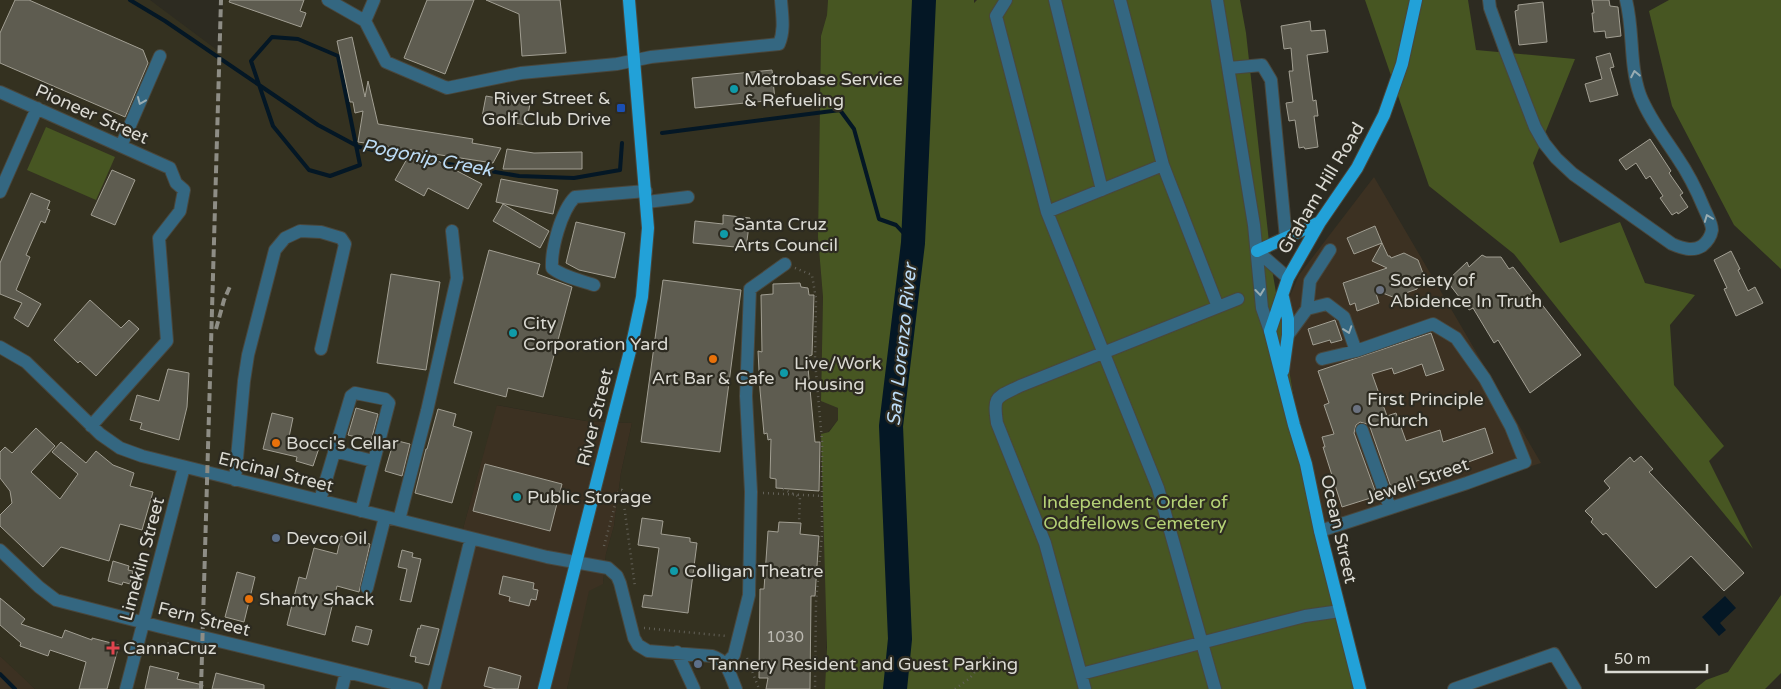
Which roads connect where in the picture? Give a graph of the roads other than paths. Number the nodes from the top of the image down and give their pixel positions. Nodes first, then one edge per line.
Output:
1 (328, 0) edge
2 (374, 0) edge
3 (630, 0) edge
4 (780, 0) edge
5 (1006, 0) edge
6 (1055, 0) edge
7 (1120, 0) edge
8 (1217, 0) edge
9 (1416, 0) edge
10 (1489, 0) edge
11 (1626, 0) edge
12 (365, 21) junction
13 (160, 56) dead end
14 (634, 60) junction
15 (1229, 68) junction
16 (0, 92) edge
17 (37, 108) junction
18 (122, 146) junction
19 (1163, 165) junction
20 (1102, 190) junction
21 (0, 192) edge
22 (646, 196) junction
23 (688, 197) dead end
24 (1047, 212) junction
25 (1320, 222) junction
26 (452, 231) dead end
27 (1286, 238) junction
28 (1330, 250) dead end
29 (1257, 251) junction
30 (785, 264) road end
31 (1288, 278) junction
32 (594, 285) dead end
33 (1283, 297) junction
34 (1238, 299) dead end
35 (1218, 307) junction
36 (1307, 309) junction
37 (1270, 331) junction
38 (1288, 335) junction
39 (0, 348) edge
40 (321, 349) dead end
41 (1356, 351) junction
42 (1103, 353) junction
43 (1322, 359) dead end
44 (1282, 377) junction
45 (91, 426) junction
46 (1362, 430) dead end
47 (334, 451) junction
48 (373, 461) junction
49 (184, 467) junction
50 (235, 480) junction
51 (320, 500) junction
52 (1390, 508) junction
53 (361, 511) junction
54 (385, 517) junction
55 (399, 520) junction
56 (1320, 532) junction
57 (471, 538) junction
58 (0, 550) edge
59 (577, 562) junction
60 (367, 588) dead end
61 (1340, 611) junction
62 (142, 622) junction
63 (1202, 642) junction
64 (677, 652) junction
65 (726, 664) junction
66 (346, 672) junction
67 (1081, 674) junction
68 (126, 689) edge
69 (342, 689) edge
70 (417, 689) edge
71 (434, 689) edge
72 (544, 689) edge
73 (694, 689) edge
74 (736, 689) edge
75 (1086, 689) edge
76 (1215, 689) edge
77 (1360, 689) edge
78 (1454, 689) edge
79 (1575, 689) edge

1 - 12 street
2 - 12 street
3 - 14 main road, River Street
4 - 14 street
5 - 24 street
6 - 20 street
7 - 19 street
8 - 15 street, Ocean Street
9 - 25 main road, Graham Hill Road
10 -> 11 street
12 - 14 street
13 -> 18 street
14 - 22 main road, River Street
15 - 27 street
15 - 29 street, Ocean Street
16 - 17 street, Pioneer Street
17 - 18 street, Pioneer Street
17 - 21 street
18 - 45 street, Pioneer Street
19 - 20 street
19 - 35 street
20 - 24 street
22 - 23 street
22 - 32 street
22 - 59 main road, River Street
24 - 42 street
25 - 27 main road
25 - 31 main road, Graham Hill Road
26 - 55 street
27 - 29 main road
28 - 36 street
29 - 31 street
29 -> 37 street, Ocean Street
30 - 65 street
31 - 33 main road, Ocean Street
33 - 37 main road, Ocean Street
33 - 38 main road, Ocean Street
34 - 35 street
35 - 42 street
36 - 38 street
36 -> 41 street
37 - 44 main road, Ocean Street
38 - 44 main road, Ocean Street
39 - 45 street, Encinal Street
40 - 50 street
41 - 43 street
41 - 52 street, Jewell Street
42 - 63 street
42 - 67 street
44 - 56 main road, Ocean Street
45 - 49 street, Encinal Street
46 - 52 street
47 - 48 street
47 - 48 street
47 - 51 street
48 - 53 street
49 - 50 street, Encinal Street
49 - 62 street, Limekiln Street
50 - 51 street, Encinal Street
51 - 53 street, Encinal Street
52 - 56 street, Jewell Street
53 - 54 street, Encinal Street
54 - 55 street, Encinal Street
54 - 60 street
55 - 57 street, Encinal Street
56 - 61 main road, Ocean Street
57 - 59 street, Encinal Street
57 - 71 street
58 - 62 street, Fern Street
59 - 64 street, Encinal Street
59 - 72 main road, River Street
61 - 63 street
61 - 77 main road, Ocean Street
62 - 66 street, Fern Street
62 - 68 street, Limekiln Street
63 - 67 street
63 - 76 street
64 - 65 street
64 - 73 street
65 - 74 street
66 - 69 street
66 - 70 street, Fern Street
67 - 75 street
78 - 79 street

